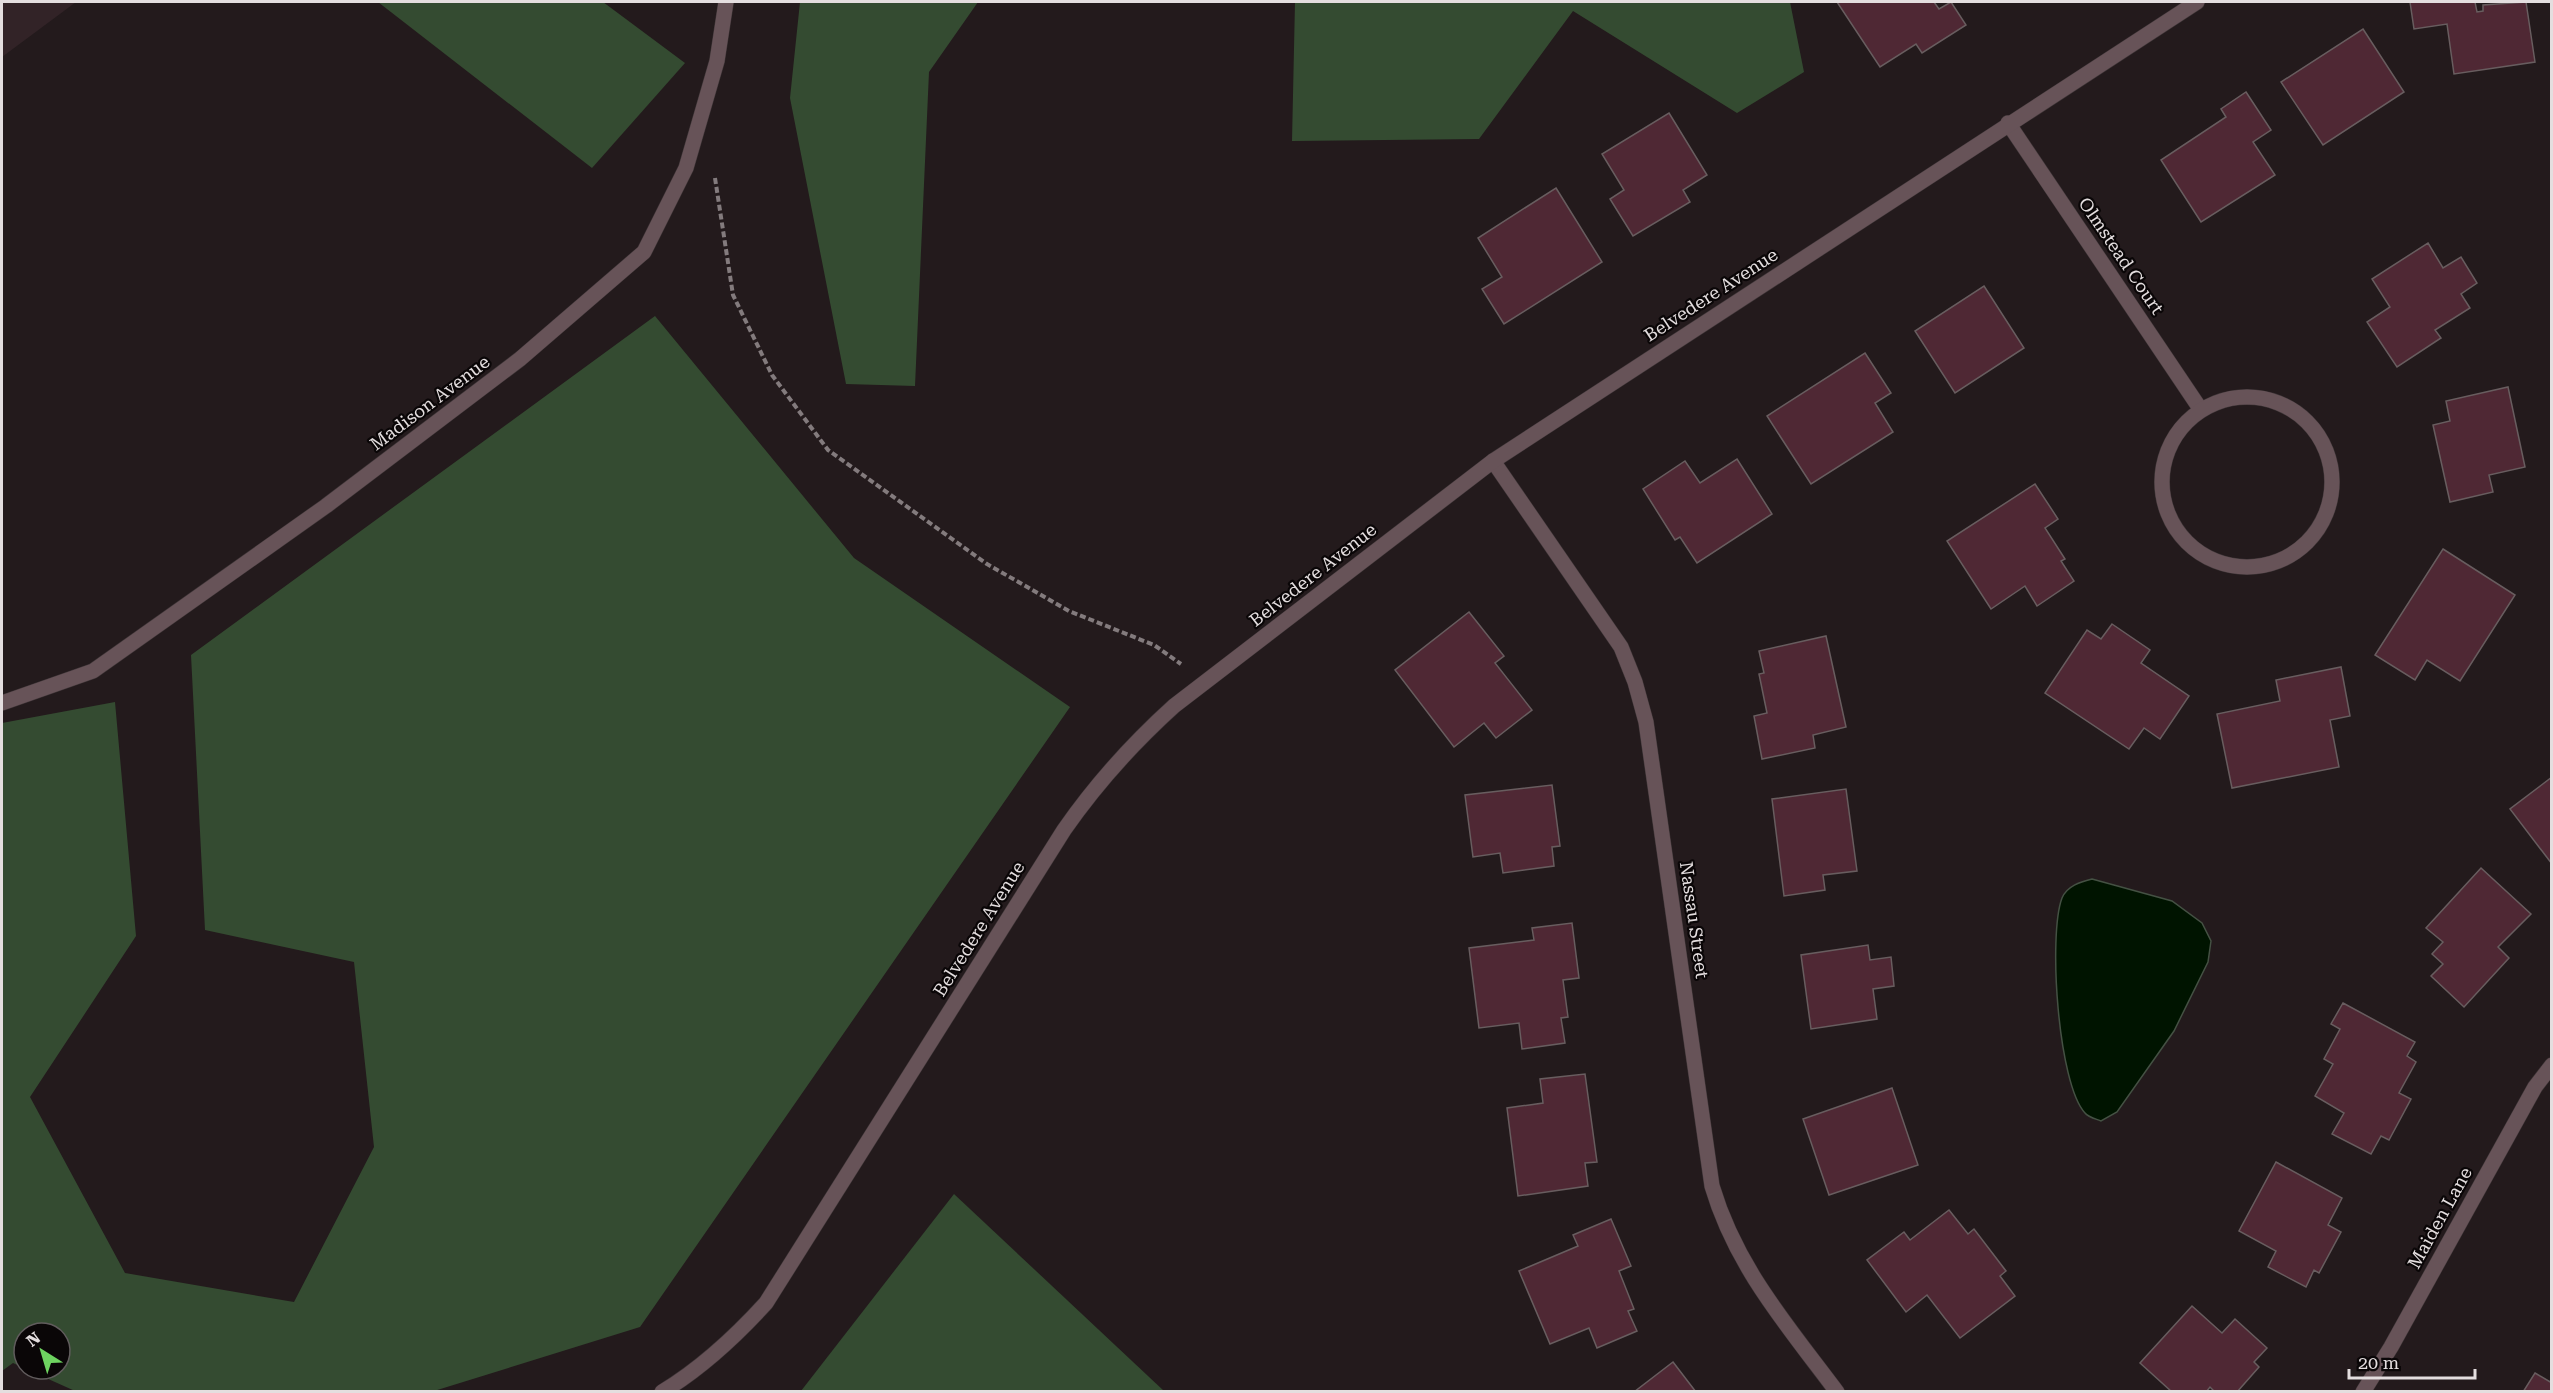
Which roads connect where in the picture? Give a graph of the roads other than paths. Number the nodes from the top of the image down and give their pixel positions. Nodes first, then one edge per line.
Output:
1 (726, 2) edge
2 (2197, 2) edge
3 (2008, 123) junction
4 (2201, 410) junction
5 (1494, 461) junction
6 (2, 703) edge
7 (2552, 1065) edge
8 (662, 1392) edge
9 (1837, 1392) edge
10 (2363, 1392) edge

1 - 6 street, Madison Avenue
2 - 3 street, Belvedere Avenue
3 - 4 street, Olmstead Court
3 - 5 street, Belvedere Avenue
4 - 4 street
5 - 8 street, Belvedere Avenue
5 - 9 street, Nassau Street
7 - 10 street, Maiden Lane

